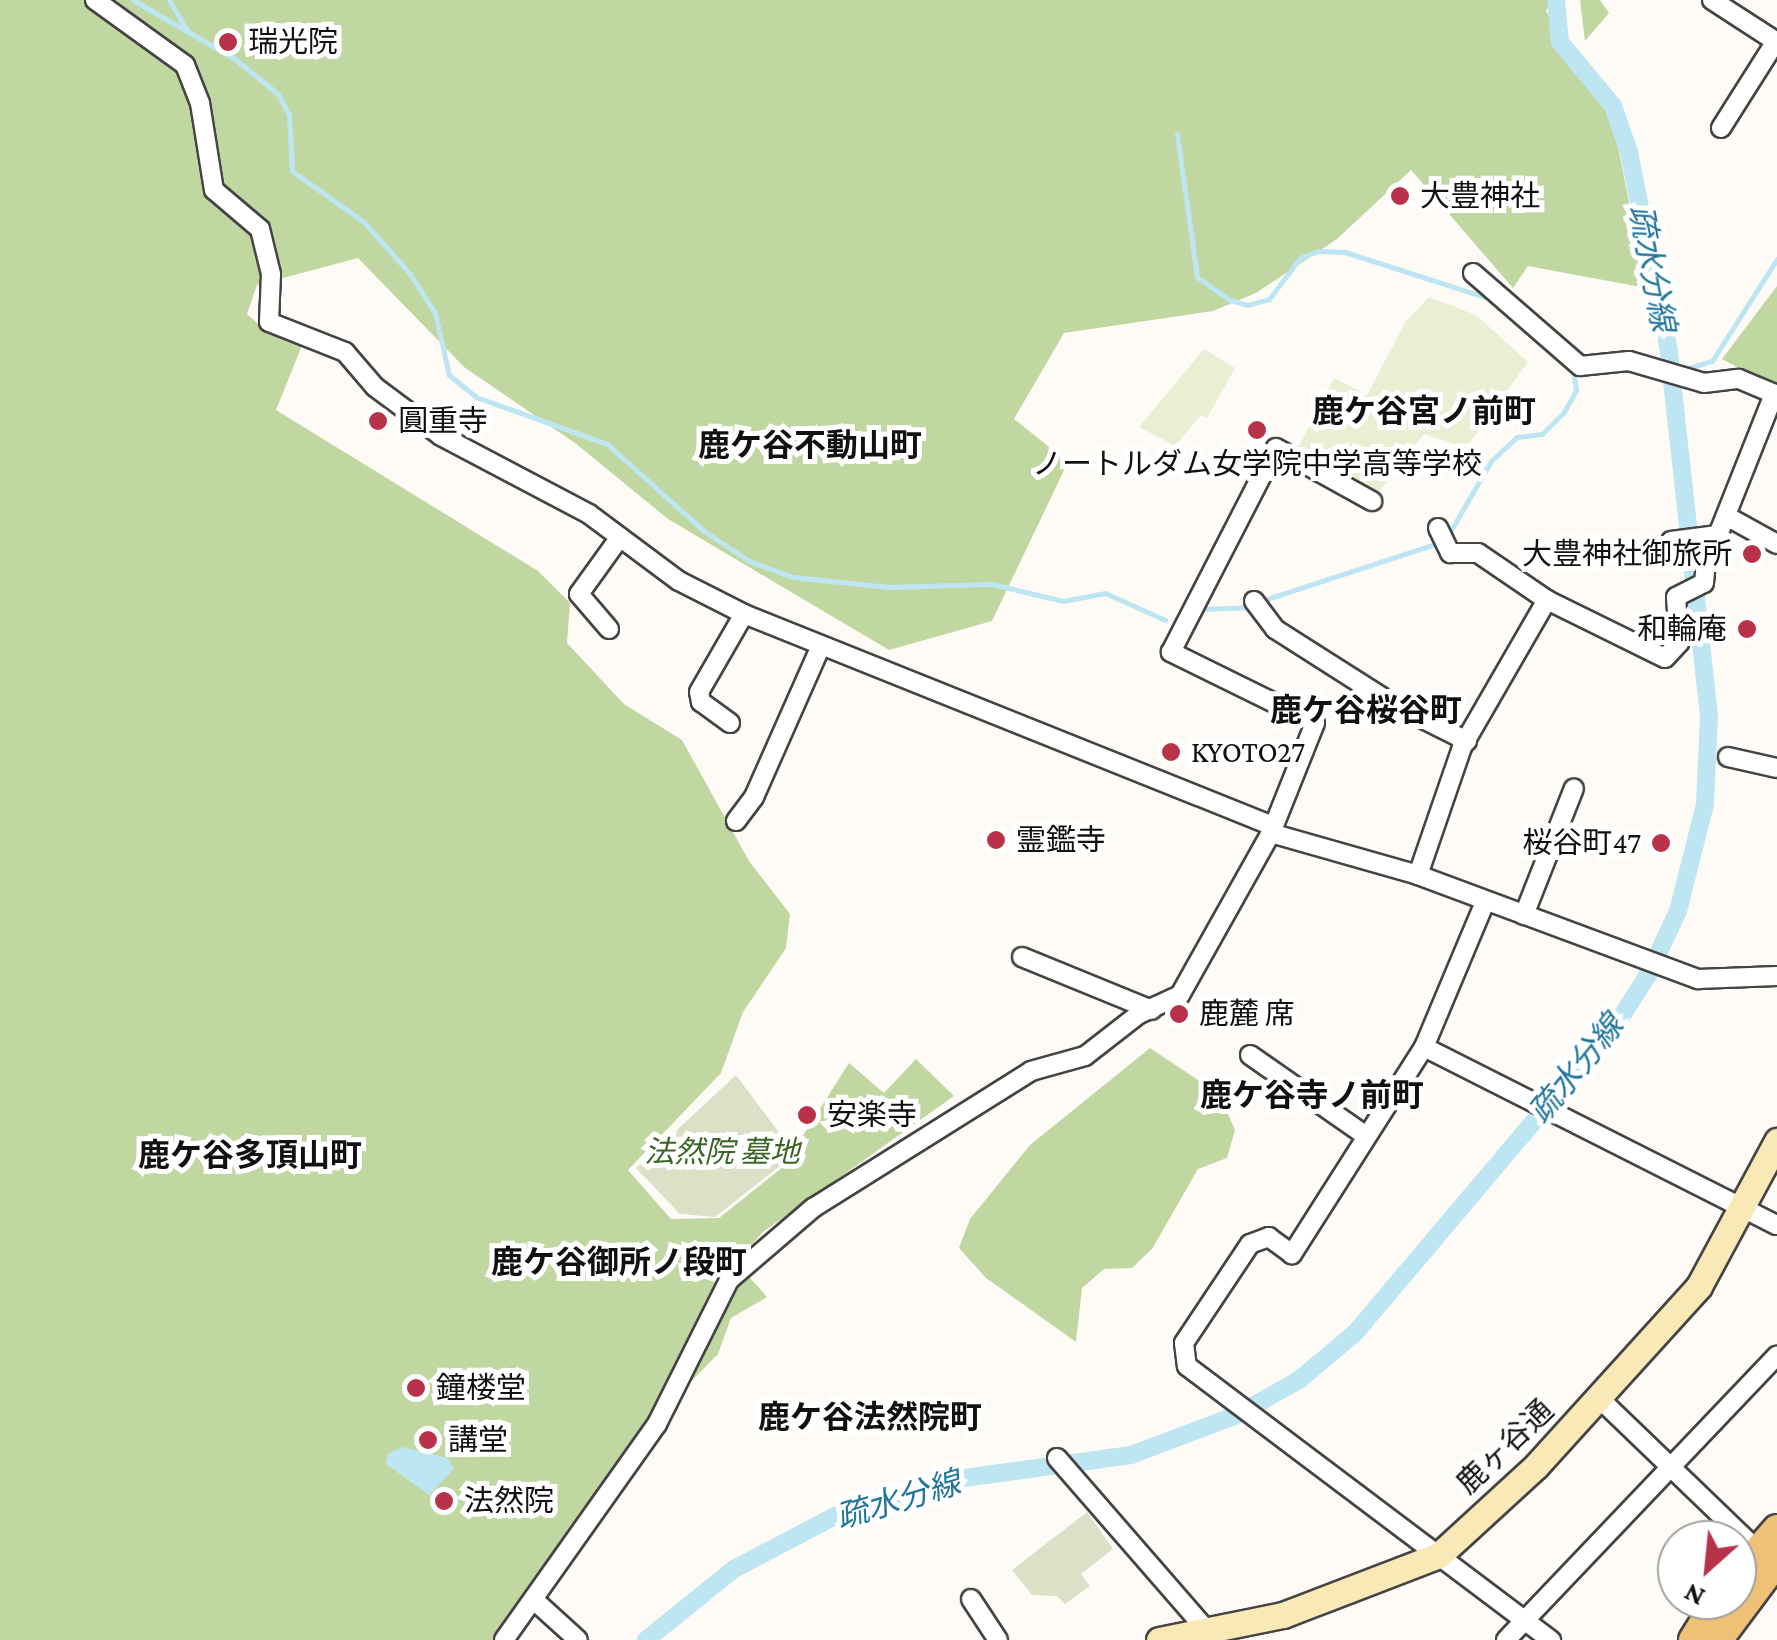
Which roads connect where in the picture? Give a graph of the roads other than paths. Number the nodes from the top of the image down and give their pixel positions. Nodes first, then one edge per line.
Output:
1 (95, 0) edge
2 (1712, 0) edge
3 (1777, 42) edge
4 (1721, 128) dead end
5 (1473, 273) dead end
6 (1776, 394) edge
7 (1372, 501) dead end
8 (1728, 517) junction
9 (1440, 536) dead end
10 (620, 537) junction
11 (1777, 544) edge
12 (1547, 600) junction
13 (1256, 604) dead end
14 (744, 614) junction
15 (609, 629) dead end
16 (820, 648) junction
17 (730, 723) dead end
18 (1467, 741) junction
19 (1728, 757) dead end
20 (1777, 768) edge
21 (1574, 788) dead end
22 (736, 821) dead end
23 (1272, 829) junction
24 (1418, 875) junction
25 (1486, 902) junction
26 (1524, 915) junction
27 (1022, 957) dead end
28 (1777, 976) edge
29 (1152, 1010) junction
30 (1424, 1047) junction
31 (1250, 1054) dead end
32 (1366, 1136) junction
33 (1777, 1141) edge
34 (1744, 1210) junction
35 (1777, 1226) edge
36 (1777, 1355) edge
37 (1600, 1400) junction
38 (1062, 1463) dead end
39 (1672, 1469) junction
40 (1777, 1529) edge
41 (1440, 1555) junction
42 (1769, 1559) edge
43 (971, 1599) dead end
44 (534, 1600) junction
45 (1525, 1620) junction
46 (1212, 1637) edge
47 (504, 1640) edge
48 (578, 1640) edge
49 (998, 1640) edge
50 (1159, 1640) edge
51 (1506, 1640) edge
52 (1552, 1640) edge
53 (1718, 1640) edge

1 - 10 street
2 - 3 street
3 - 4 street
5 - 6 street
6 - 8 street
7 - 23 street
8 - 11 street
8 - 12 street
9 - 12 street
10 - 14 street
10 - 15 street
12 - 18 street
13 - 18 street
14 - 16 street
14 - 17 street
16 - 22 street
16 - 23 street
18 - 24 street
19 - 20 street
21 - 26 street
23 - 24 street
23 - 29 street
24 - 25 street
25 - 26 street
25 - 30 street
26 - 28 street
27 - 29 street
29 - 44 street
30 - 32 street
30 - 34 street
31 - 32 street
32 - 41 street
33 - 34 street, 鹿ヶ谷通
34 - 35 street
34 - 37 street, 鹿ヶ谷通
36 - 39 street
37 - 39 street
37 - 41 street, 鹿ヶ谷通
38 - 46 street
39 - 42 street
39 - 45 street
40 - 42 main road
41 - 45 street
41 - 46 street, 鹿ヶ谷通
42 - 53 main road
43 - 49 street
44 - 47 street
44 - 48 street
45 - 51 street
45 - 52 street
46 - 50 street, 鹿ヶ谷通

